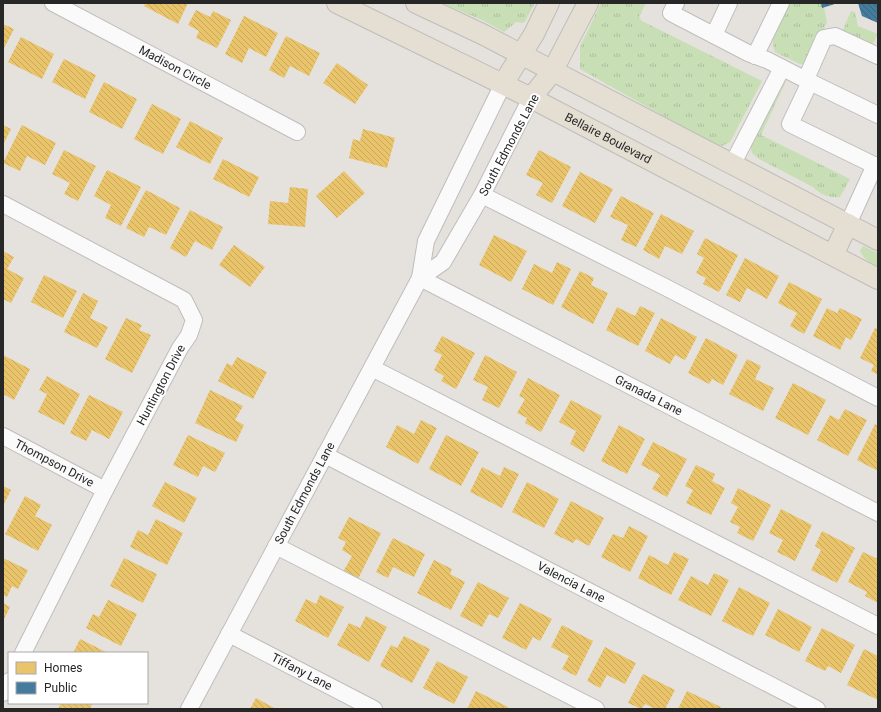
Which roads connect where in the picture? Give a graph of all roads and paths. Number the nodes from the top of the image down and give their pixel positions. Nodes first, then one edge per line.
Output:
1 (53, 3) edge
2 (337, 3) edge
3 (416, 3) edge
4 (549, 3) edge
5 (588, 3) edge
6 (676, 3) edge
7 (729, 3) edge
8 (781, 3) edge
9 (714, 35) junction
10 (520, 55) junction
11 (755, 56) junction
12 (878, 56) edge
13 (782, 68) junction
14 (552, 72) junction
15 (808, 81) junction
16 (503, 84) junction
17 (532, 98) junction
18 (878, 115) edge
19 (297, 132) dead end
20 (732, 165) junction
21 (877, 166) edge
22 (482, 195) junction
23 (3, 204) edge
24 (848, 224) junction
25 (878, 240) edge
26 (833, 255) junction
27 (420, 278) junction
28 (878, 279) edge
29 (372, 368) junction
30 (878, 398) edge
31 (3, 436) edge
32 (325, 455) junction
33 (105, 490) junction
34 (878, 513) edge
35 (276, 546) junction
36 (878, 626) edge
37 (229, 634) junction
38 (24, 652) edge
39 (8, 683) edge
40 (3, 693) edge
41 (189, 709) edge
42 (374, 709) edge
43 (596, 709) edge
44 (817, 709) edge

1 - 19 street, Madison Circle
2 - 16 main road, Bellaire Boulevard
3 - 10 main road
4 - 10 main road, South Edmonds Lane
5 - 14 main road, South Edmonds Lane
6 - 9 street
7 - 9 street
8 - 11 street
9 - 11 street
10 - 14 main road
10 - 16 main road, South Edmonds Lane
11 - 13 street
12 - 15 street
13 - 15 street
13 - 20 street
14 - 17 main road, South Edmonds Lane
14 - 20 main road
15 - 18 street
15 - 21 street
16 - 17 main road, Bellaire Boulevard
16 - 27 street, South Edmonds Lane
17 - 22 street, South Edmonds Lane
17 - 26 main road, Bellaire Boulevard
20 - 24 main road
21 - 24 street
22 - 27 street, South Edmonds Lane
22 - 30 street
23 - 33 street, Huntington Drive
24 - 25 main road
24 - 26 main road
26 - 28 main road, Bellaire Boulevard
27 - 29 street, South Edmonds Lane
27 - 34 street, Granada Lane
29 - 32 street, South Edmonds Lane
29 - 36 street
31 - 33 street, Thompson Drive
32 - 35 street, South Edmonds Lane
32 - 44 street, Valencia Lane
33 - 38 street, Huntington Drive
35 - 37 street, South Edmonds Lane
35 - 43 street
37 - 41 street, South Edmonds Lane
37 - 42 street, Tiffany Lane
39 - 40 street

